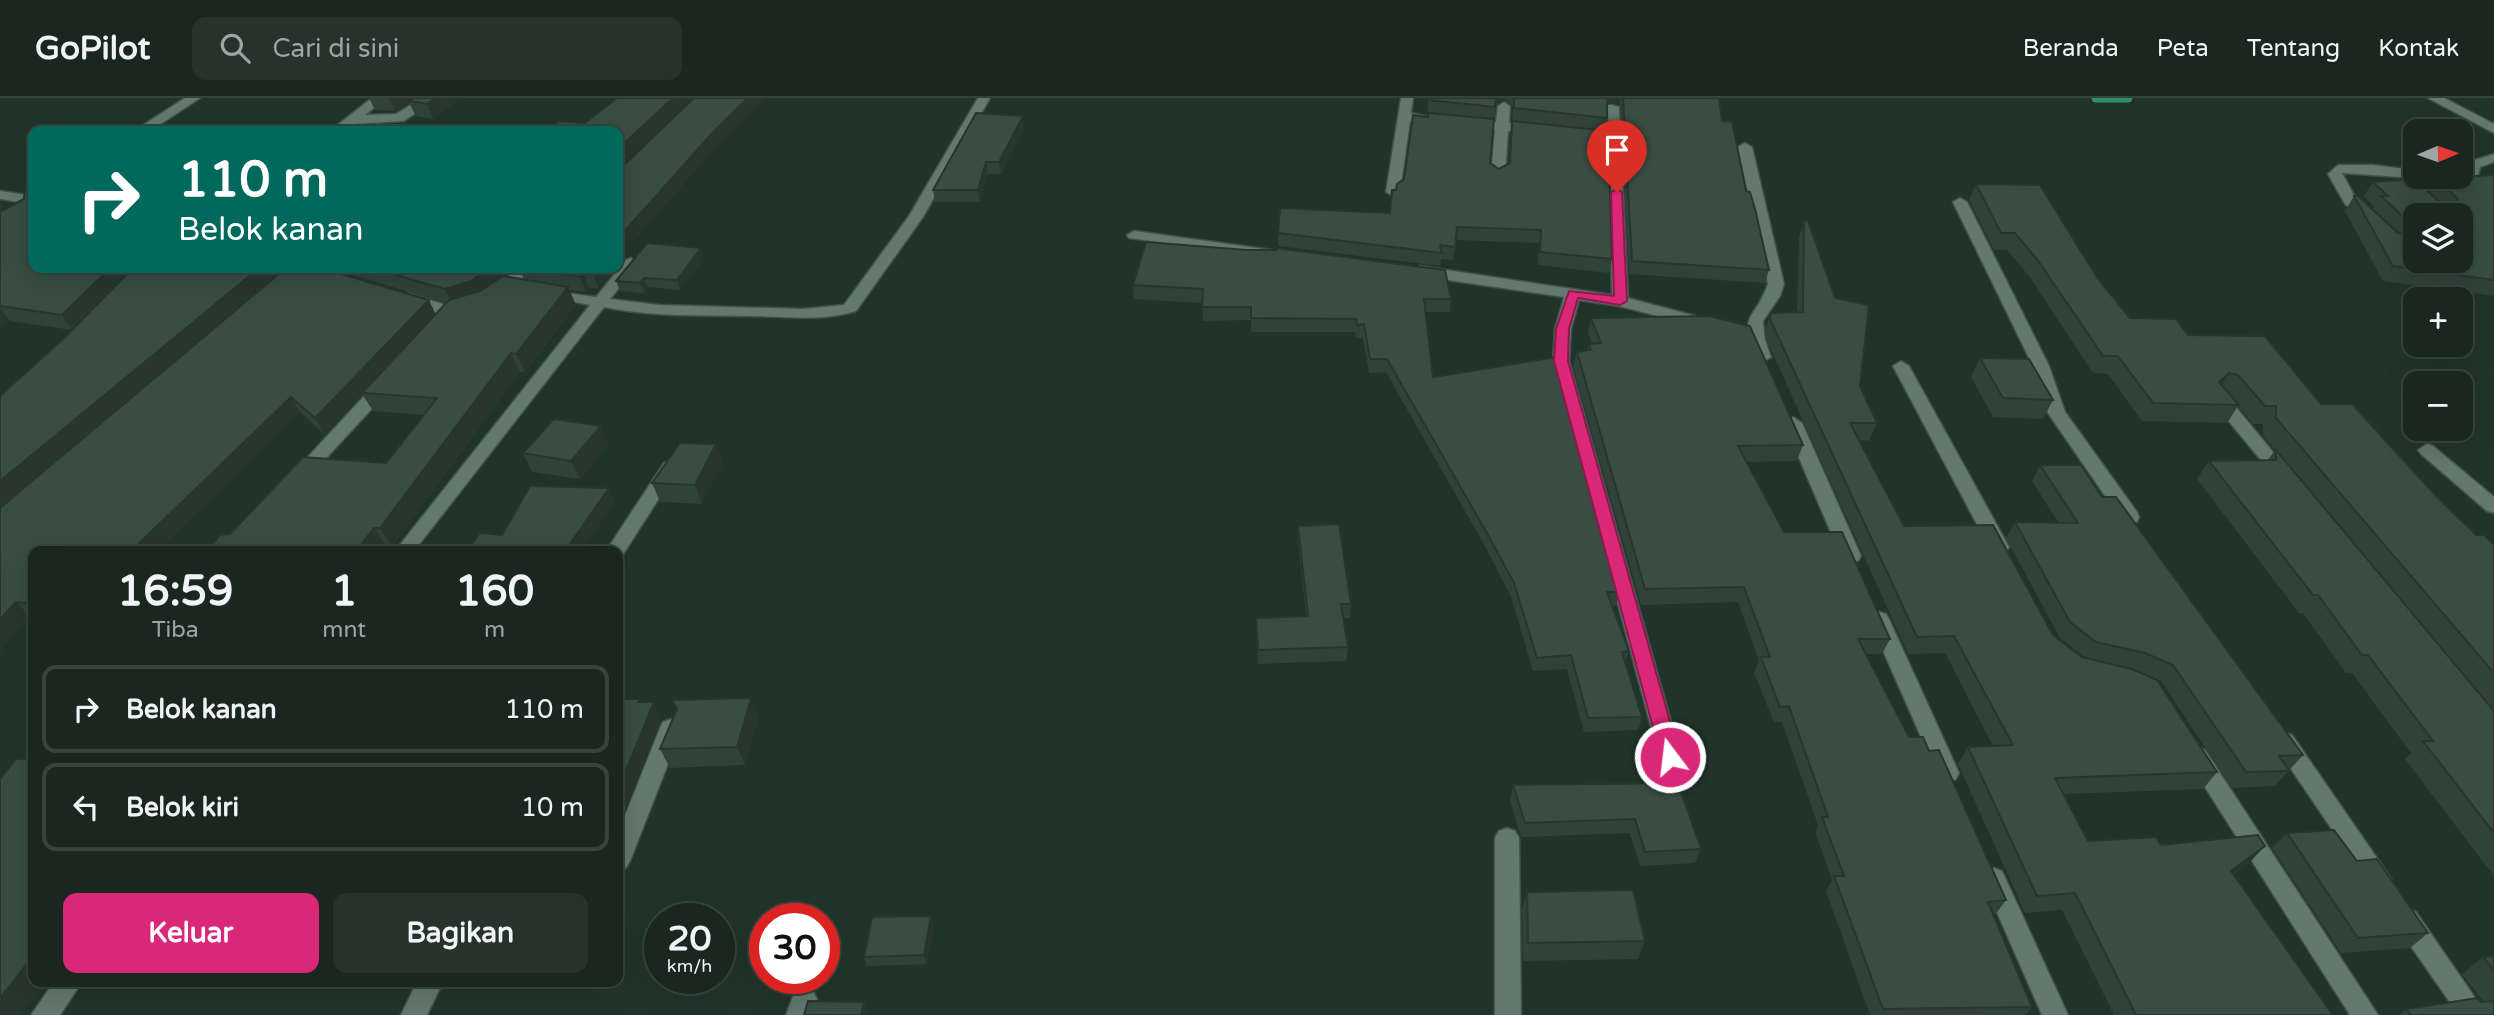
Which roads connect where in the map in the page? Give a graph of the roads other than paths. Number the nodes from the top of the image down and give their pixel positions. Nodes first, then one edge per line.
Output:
1 (194, 98) edge
2 (380, 98) edge
3 (432, 98) edge
4 (984, 98) edge
5 (1407, 98) edge
6 (2434, 98) edge
7 (1504, 106) dead end
8 (1613, 107) dead end
9 (1404, 116) junction
10 (351, 120) junction
11 (149, 126) edge
12 (343, 126) edge
13 (1501, 127) junction
14 (2494, 130) edge
15 (1552, 132) edge
16 (1745, 147) dead end
17 (2494, 158) edge
18 (2473, 165) edge
19 (2394, 171) junction
20 (2403, 172) edge
21 (1498, 176) edge
22 (2403, 180) edge
23 (1393, 192) edge
24 (0, 195) edge
25 (1960, 202) dead end
26 (28, 205) edge
27 (2377, 227) edge
28 (1134, 235) dead end
29 (639, 253) edge
30 (1293, 257) edge
31 (1410, 270) edge
32 (525, 273) edge
33 (522, 288) junction
34 (388, 292) edge
35 (1573, 294) junction
36 (1620, 301) junction
37 (600, 302) junction
38 (451, 312) junction
39 (1714, 325) edge
40 (434, 330) edge
41 (1901, 366) dead end
42 (1770, 373) edge
43 (393, 376) edge
44 (2219, 398) edge
45 (1787, 411) edge
46 (2427, 450) dead end
47 (681, 452) edge
48 (285, 493) edge
49 (2299, 495) edge
50 (2494, 506) edge
51 (2143, 536) edge
52 (408, 546) edge
53 (618, 546) edge
54 (2006, 560) edge
55 (1860, 575) edge
56 (1871, 600) edge
57 (672, 727) edge
58 (2274, 727) edge
59 (2186, 739) edge
60 (1670, 757) dead end
61 (1954, 789) edge
62 (1507, 838) dead end
63 (623, 849) edge
64 (1988, 864) edge
65 (65, 987) edge
66 (428, 987) edge
67 (44, 1015) edge
68 (414, 1015) edge
69 (1508, 1015) edge
70 (2055, 1015) edge
71 (2365, 1015) edge
72 (2474, 1015) edge

1 - 11 street
2 - 10 street
3 - 10 street
4 - 37 street
5 - 9 street
6 - 14 street
7 - 13 street
8 - 36 street
9 - 13 street
9 - 23 street
10 - 12 street
13 - 15 street
13 - 21 street
16 - 42 street
17 - 18 street
19 - 20 street
19 - 22 street
19 - 27 street
24 - 26 street
25 - 51 street
28 - 30 street
29 - 37 street
31 - 35 street
32 - 33 street
33 - 37 street
33 - 38 street
34 - 38 street
35 - 36 street
35 - 60 street
36 - 39 street
37 - 52 street
38 - 40 street
41 - 54 street
43 - 48 street
44 - 49 street
45 - 55 street
46 - 50 street
47 - 53 street
56 - 61 street
57 - 63 street
58 - 72 street
59 - 71 street
62 - 69 street
64 - 70 street
65 - 67 street
66 - 68 street

